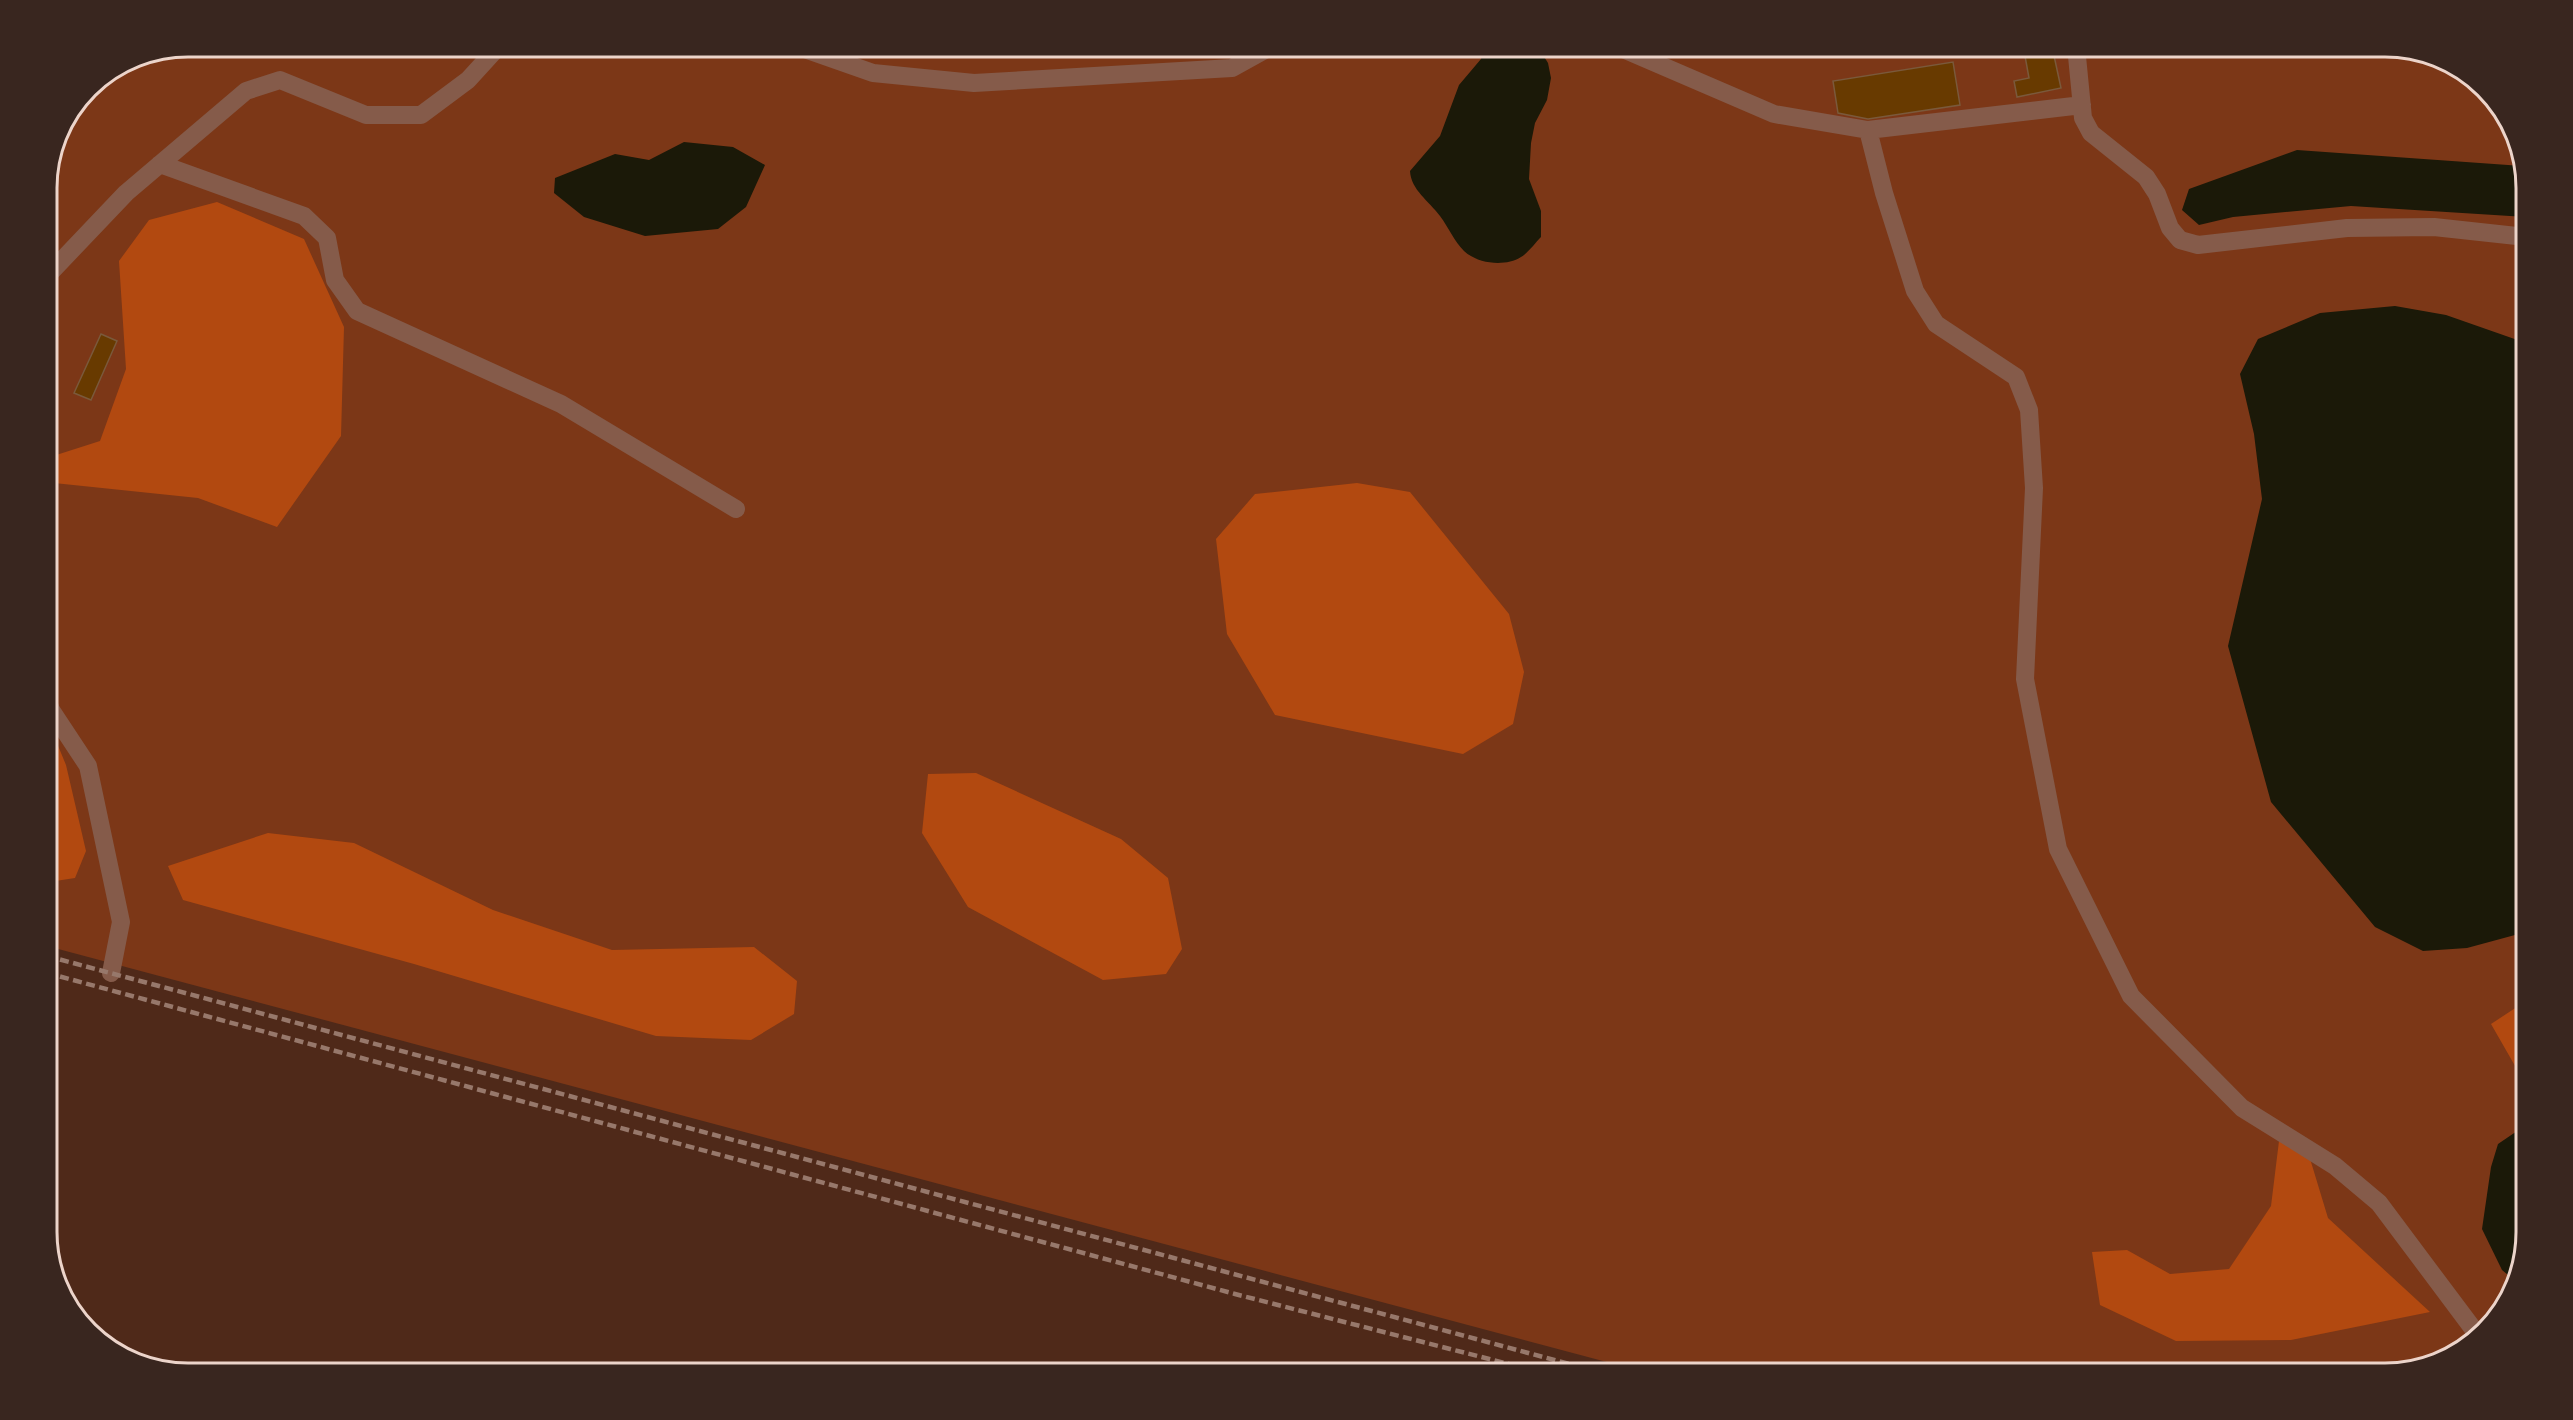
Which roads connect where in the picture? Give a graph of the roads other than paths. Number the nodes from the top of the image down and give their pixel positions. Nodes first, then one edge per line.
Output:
1 (489, 57) edge
2 (827, 57) edge
3 (1252, 57) edge
4 (1642, 57) edge
5 (2077, 57) edge
6 (2082, 105) junction
7 (1868, 130) junction
8 (160, 164) junction
9 (2516, 236) edge
10 (57, 265) edge
11 (736, 509) dead end
12 (57, 719) edge
13 (111, 973) dead end
14 (2473, 1329) edge

1 - 8 lane
2 - 3 lane
4 - 7 lane
5 - 6 lane
6 - 7 lane
6 - 9 lane
7 - 14 lane
8 - 10 lane
8 - 11 lane
12 - 13 lane

